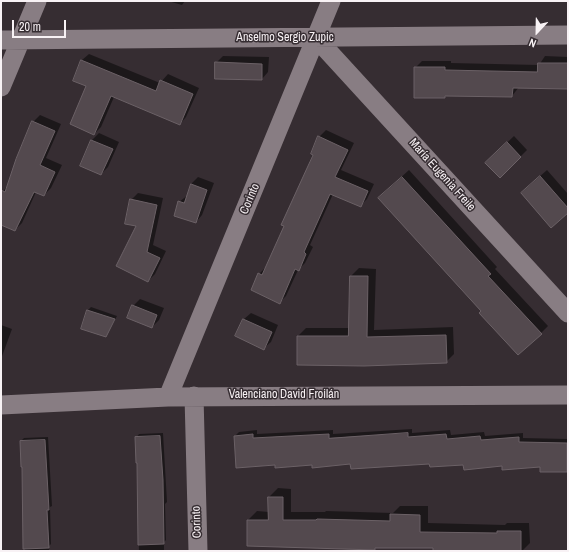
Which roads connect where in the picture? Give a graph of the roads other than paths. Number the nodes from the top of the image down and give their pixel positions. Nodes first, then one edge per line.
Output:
1 (37, 1) edge
2 (331, 1) edge
3 (568, 36) edge
4 (316, 38) junction
5 (1, 40) edge
6 (20, 40) junction
7 (1, 87) edge
8 (568, 313) edge
9 (568, 395) edge
10 (194, 396) junction
11 (168, 397) junction
12 (1, 405) edge
13 (198, 551) edge

1 - 6 street
2 - 4 street, Corinto
3 - 4 street, Anselmo Sergio Zupic
4 - 6 street, Anselmo Sergio Zupic
4 - 8 street, María Eugenia Freile
4 - 11 street, Corinto
5 - 6 street, Anselmo Sergio Zupic
6 - 7 street
9 - 10 street, Valenciano David Froilán
10 - 11 street, Valenciano David Froilán
10 - 13 street, Corinto
11 - 12 street, Valenciano David Froilán

